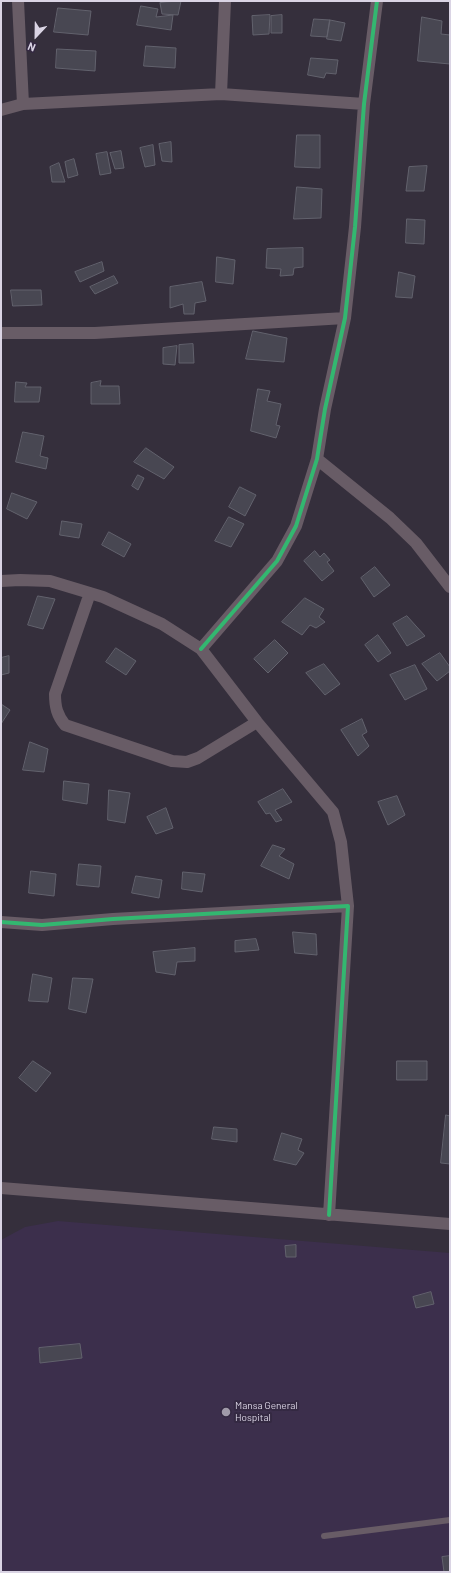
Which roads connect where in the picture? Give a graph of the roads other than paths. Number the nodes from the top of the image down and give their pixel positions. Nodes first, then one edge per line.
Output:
1 (18, 1) edge
2 (225, 1) edge
3 (378, 1) edge
4 (221, 94) junction
5 (23, 104) junction
6 (364, 104) junction
7 (1, 110) edge
8 (345, 318) junction
9 (1, 333) edge
10 (317, 459) junction
11 (1, 581) edge
12 (450, 586) edge
13 (90, 593) junction
14 (201, 649) junction
15 (257, 722) junction
16 (348, 906) junction
17 (1, 922) edge
18 (1, 1188) edge
19 (328, 1215) junction
20 (450, 1224) edge
21 (450, 1520) edge
22 (324, 1536) dead end

1 - 5 street
2 - 4 street
3 - 6 street
4 - 5 street
4 - 6 street
5 - 7 street
6 - 8 street
8 - 9 street
8 - 10 street
10 - 12 street
10 - 14 street
11 - 13 street
13 - 14 street
13 - 15 street
14 - 15 street
15 - 16 street
16 - 17 street
16 - 19 street
18 - 19 street
19 - 20 street
21 - 22 lane

